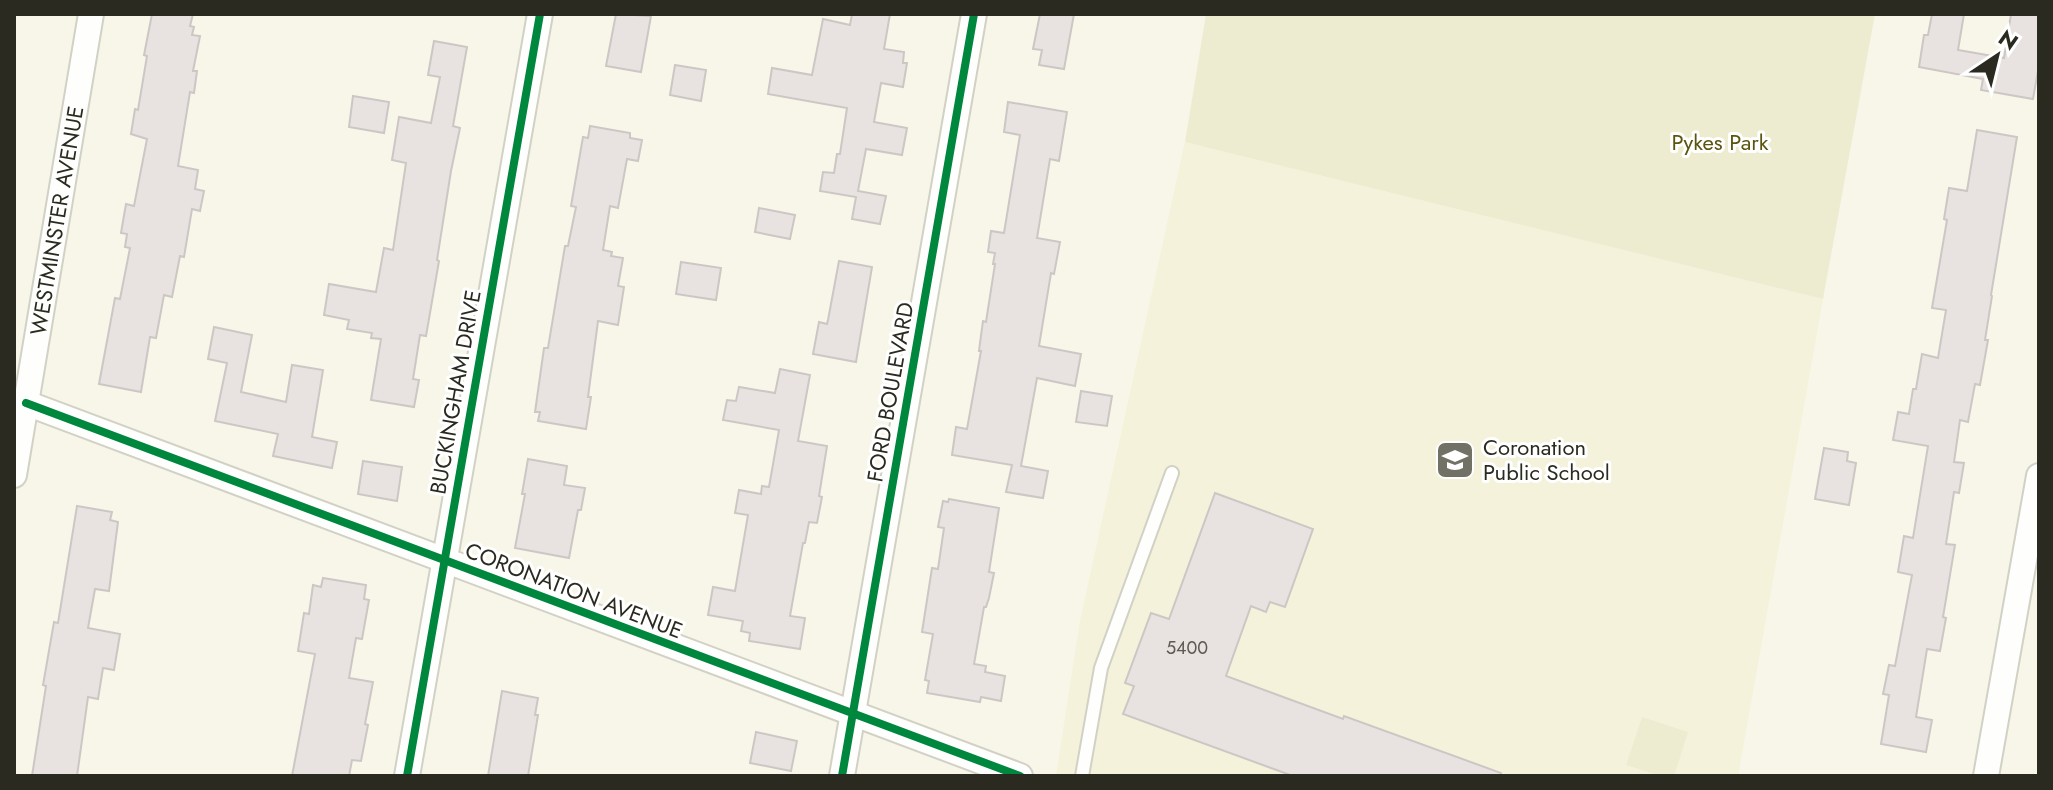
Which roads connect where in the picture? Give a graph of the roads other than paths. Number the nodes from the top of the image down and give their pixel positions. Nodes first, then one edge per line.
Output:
1 (91, 14) edge
2 (540, 14) edge
3 (974, 14) edge
4 (26, 403) junction
5 (1172, 473) dead end
6 (14, 475) edge
7 (2039, 476) edge
8 (444, 560) junction
9 (853, 713) junction
10 (407, 776) edge
11 (842, 776) edge
12 (1020, 776) edge
13 (1082, 776) edge
14 (1986, 776) edge

1 - 4 street, WESTMINSTER AVENUE
2 - 8 street, BUCKINGHAM DRIVE
3 - 9 street, FORD BOULEVARD
4 - 6 street, WESTMINSTER AVENUE
4 - 8 street, CORONATION AVENUE
5 - 13 lane
7 - 14 street
8 - 9 street, CORONATION AVENUE
8 - 10 street, BUCKINGHAM DRIVE
9 - 11 street, FORD BOULEVARD
9 - 12 street, CORONATION AVENUE

